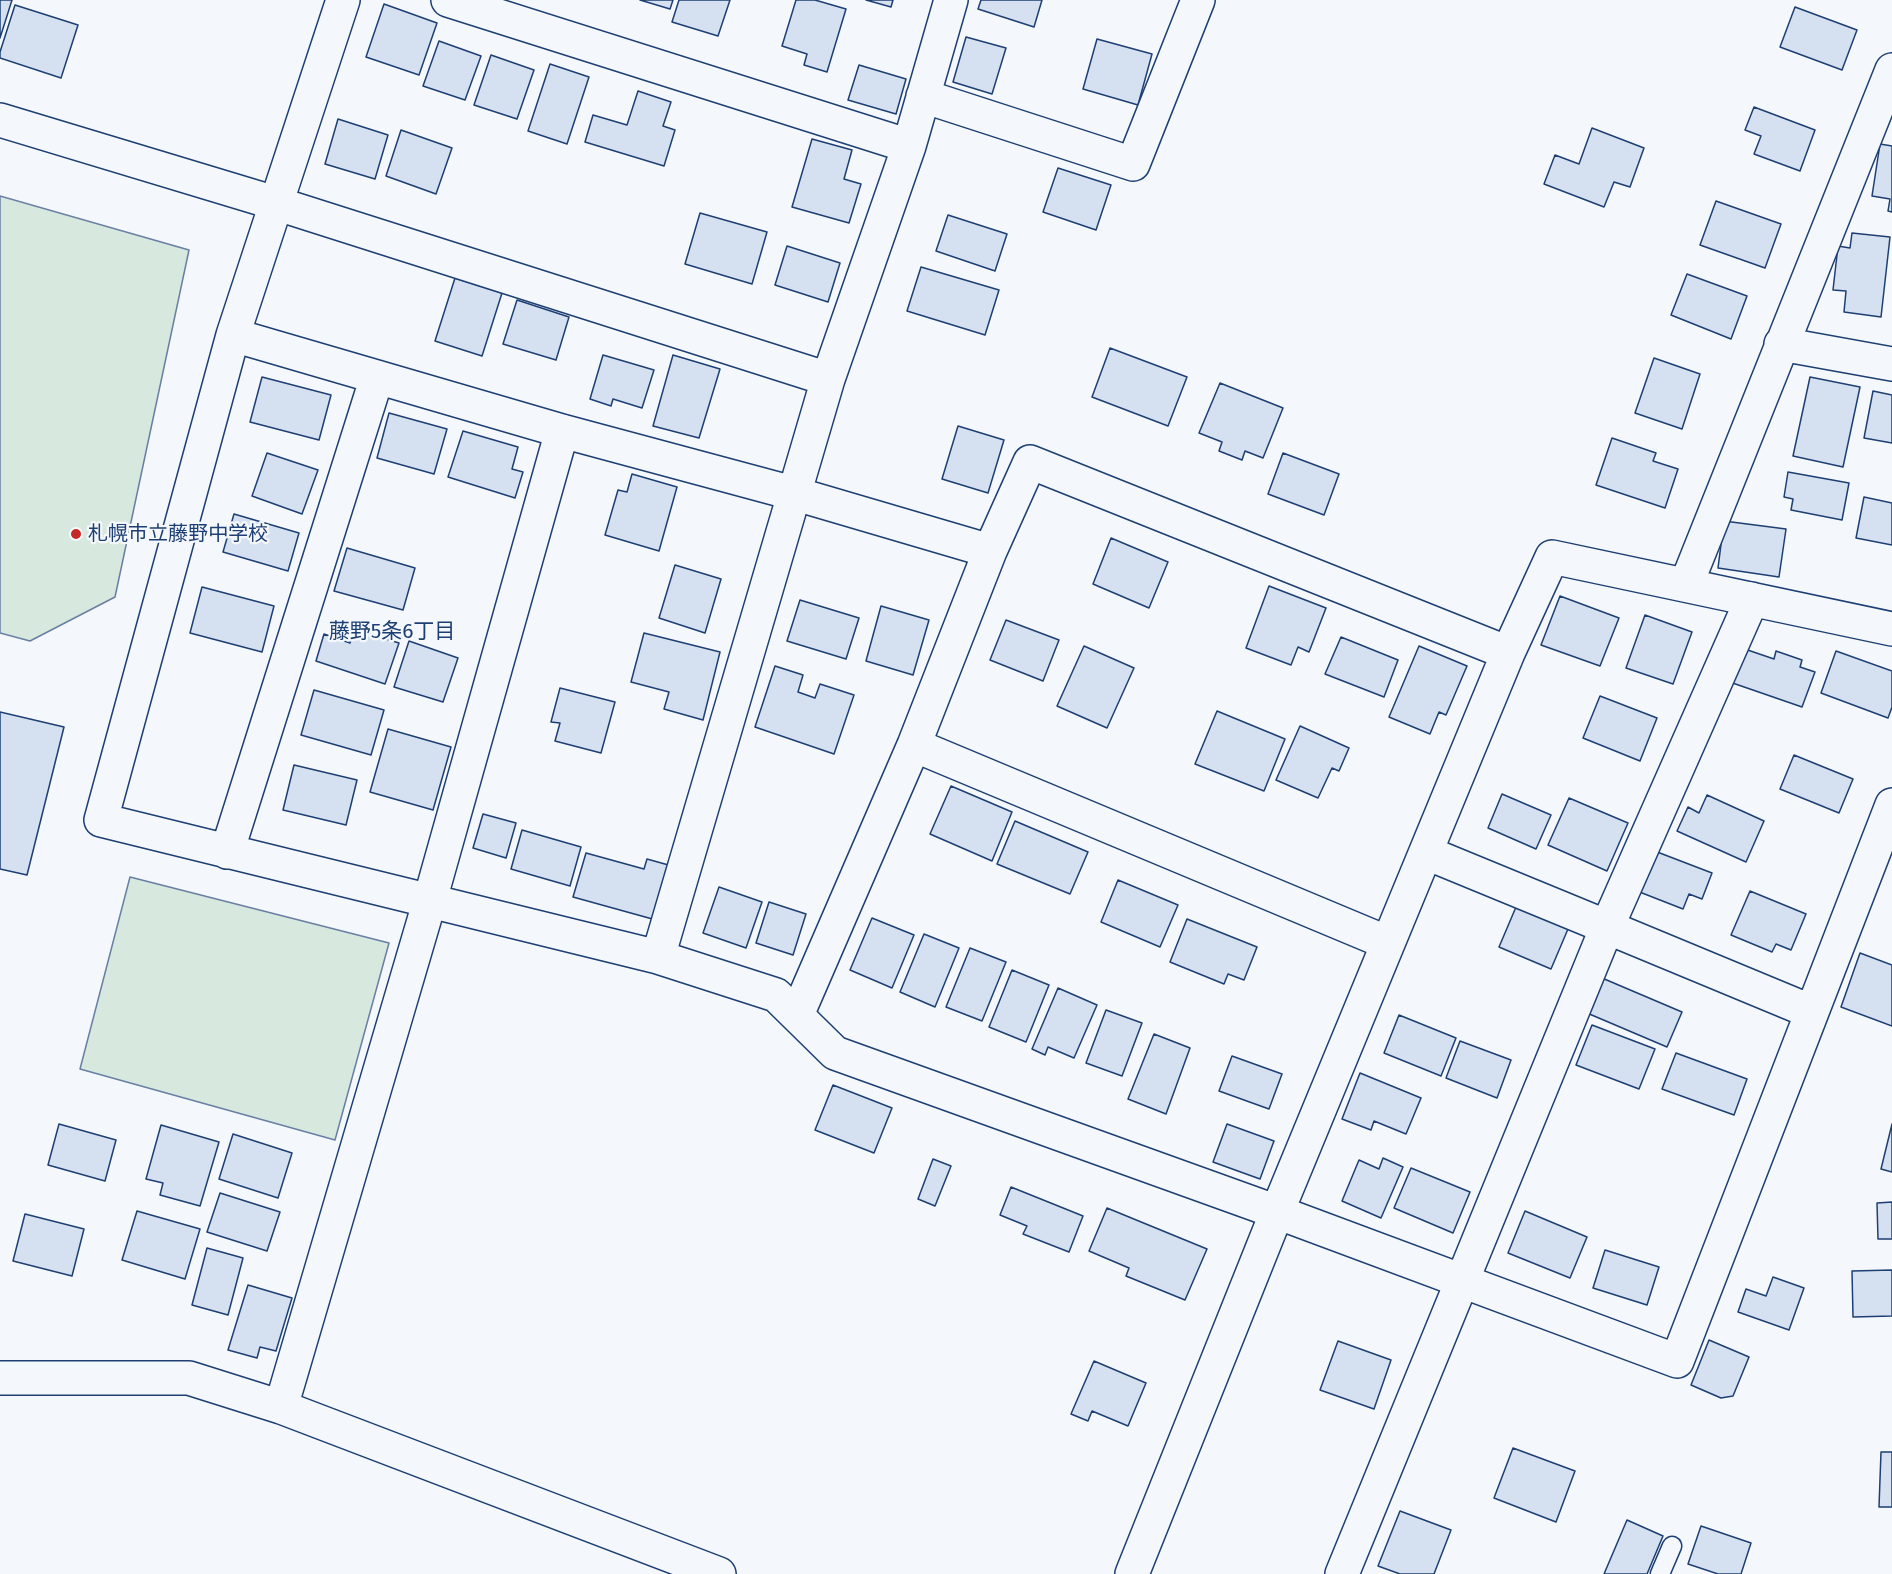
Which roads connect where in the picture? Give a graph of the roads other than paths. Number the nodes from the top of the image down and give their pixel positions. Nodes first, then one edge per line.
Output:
1 (343, 0) edge
2 (448, 0) edge
3 (951, 0) edge
4 (1198, 0) edge
5 (1892, 70) edge
6 (923, 96) junction
7 (1883, 116) edge
8 (0, 120) edge
9 (909, 146) junction
10 (275, 203) junction
11 (233, 335) junction
12 (1781, 344) junction
13 (1892, 364) edge
14 (377, 377) junction
15 (828, 379) junction
16 (562, 431) junction
17 (796, 494) junction
18 (990, 550) junction
19 (1686, 585) junction
20 (1752, 599) junction
21 (1892, 629) edge
22 (1508, 653) junction
23 (914, 745) junction
24 (1892, 805) edge
25 (227, 852) junction
26 (1427, 854) junction
27 (430, 900) junction
28 (1607, 927) junction
29 (1389, 943) junction
30 (658, 957) junction
31 (1812, 1012) junction
32 (797, 1015) junction
33 (1276, 1212) junction
34 (1463, 1281) junction
35 (0, 1378) edge
36 (281, 1407) junction
37 (1672, 1546) dead end
38 (719, 1574) edge
39 (1132, 1574) edge
40 (1342, 1574) edge
41 (1660, 1574) edge

1 - 10 street
2 - 9 street
3 - 6 street
4 - 6 street
5 - 7 street
6 - 9 street
7 - 12 street
8 - 10 street
9 - 15 street
10 - 11 street
10 - 15 street
11 - 14 street
11 - 25 street
12 - 13 street
12 - 19 street
14 - 16 street
14 - 25 street
15 - 17 street
16 - 17 street
16 - 27 street
17 - 18 street
17 - 30 street
18 - 22 street
18 - 23 street
19 - 20 street
19 - 22 street
20 - 21 street
20 - 28 street
22 - 26 street
23 - 29 street
23 - 32 street
24 - 31 street
25 - 27 street
26 - 28 street
26 - 29 street
27 - 30 street
27 - 36 street
28 - 31 street
28 - 34 street
29 - 33 street
30 - 32 street
31 - 34 street
32 - 33 street
33 - 34 street
33 - 39 street
34 - 40 street
35 - 36 street
36 - 38 street
37 - 41 lane

